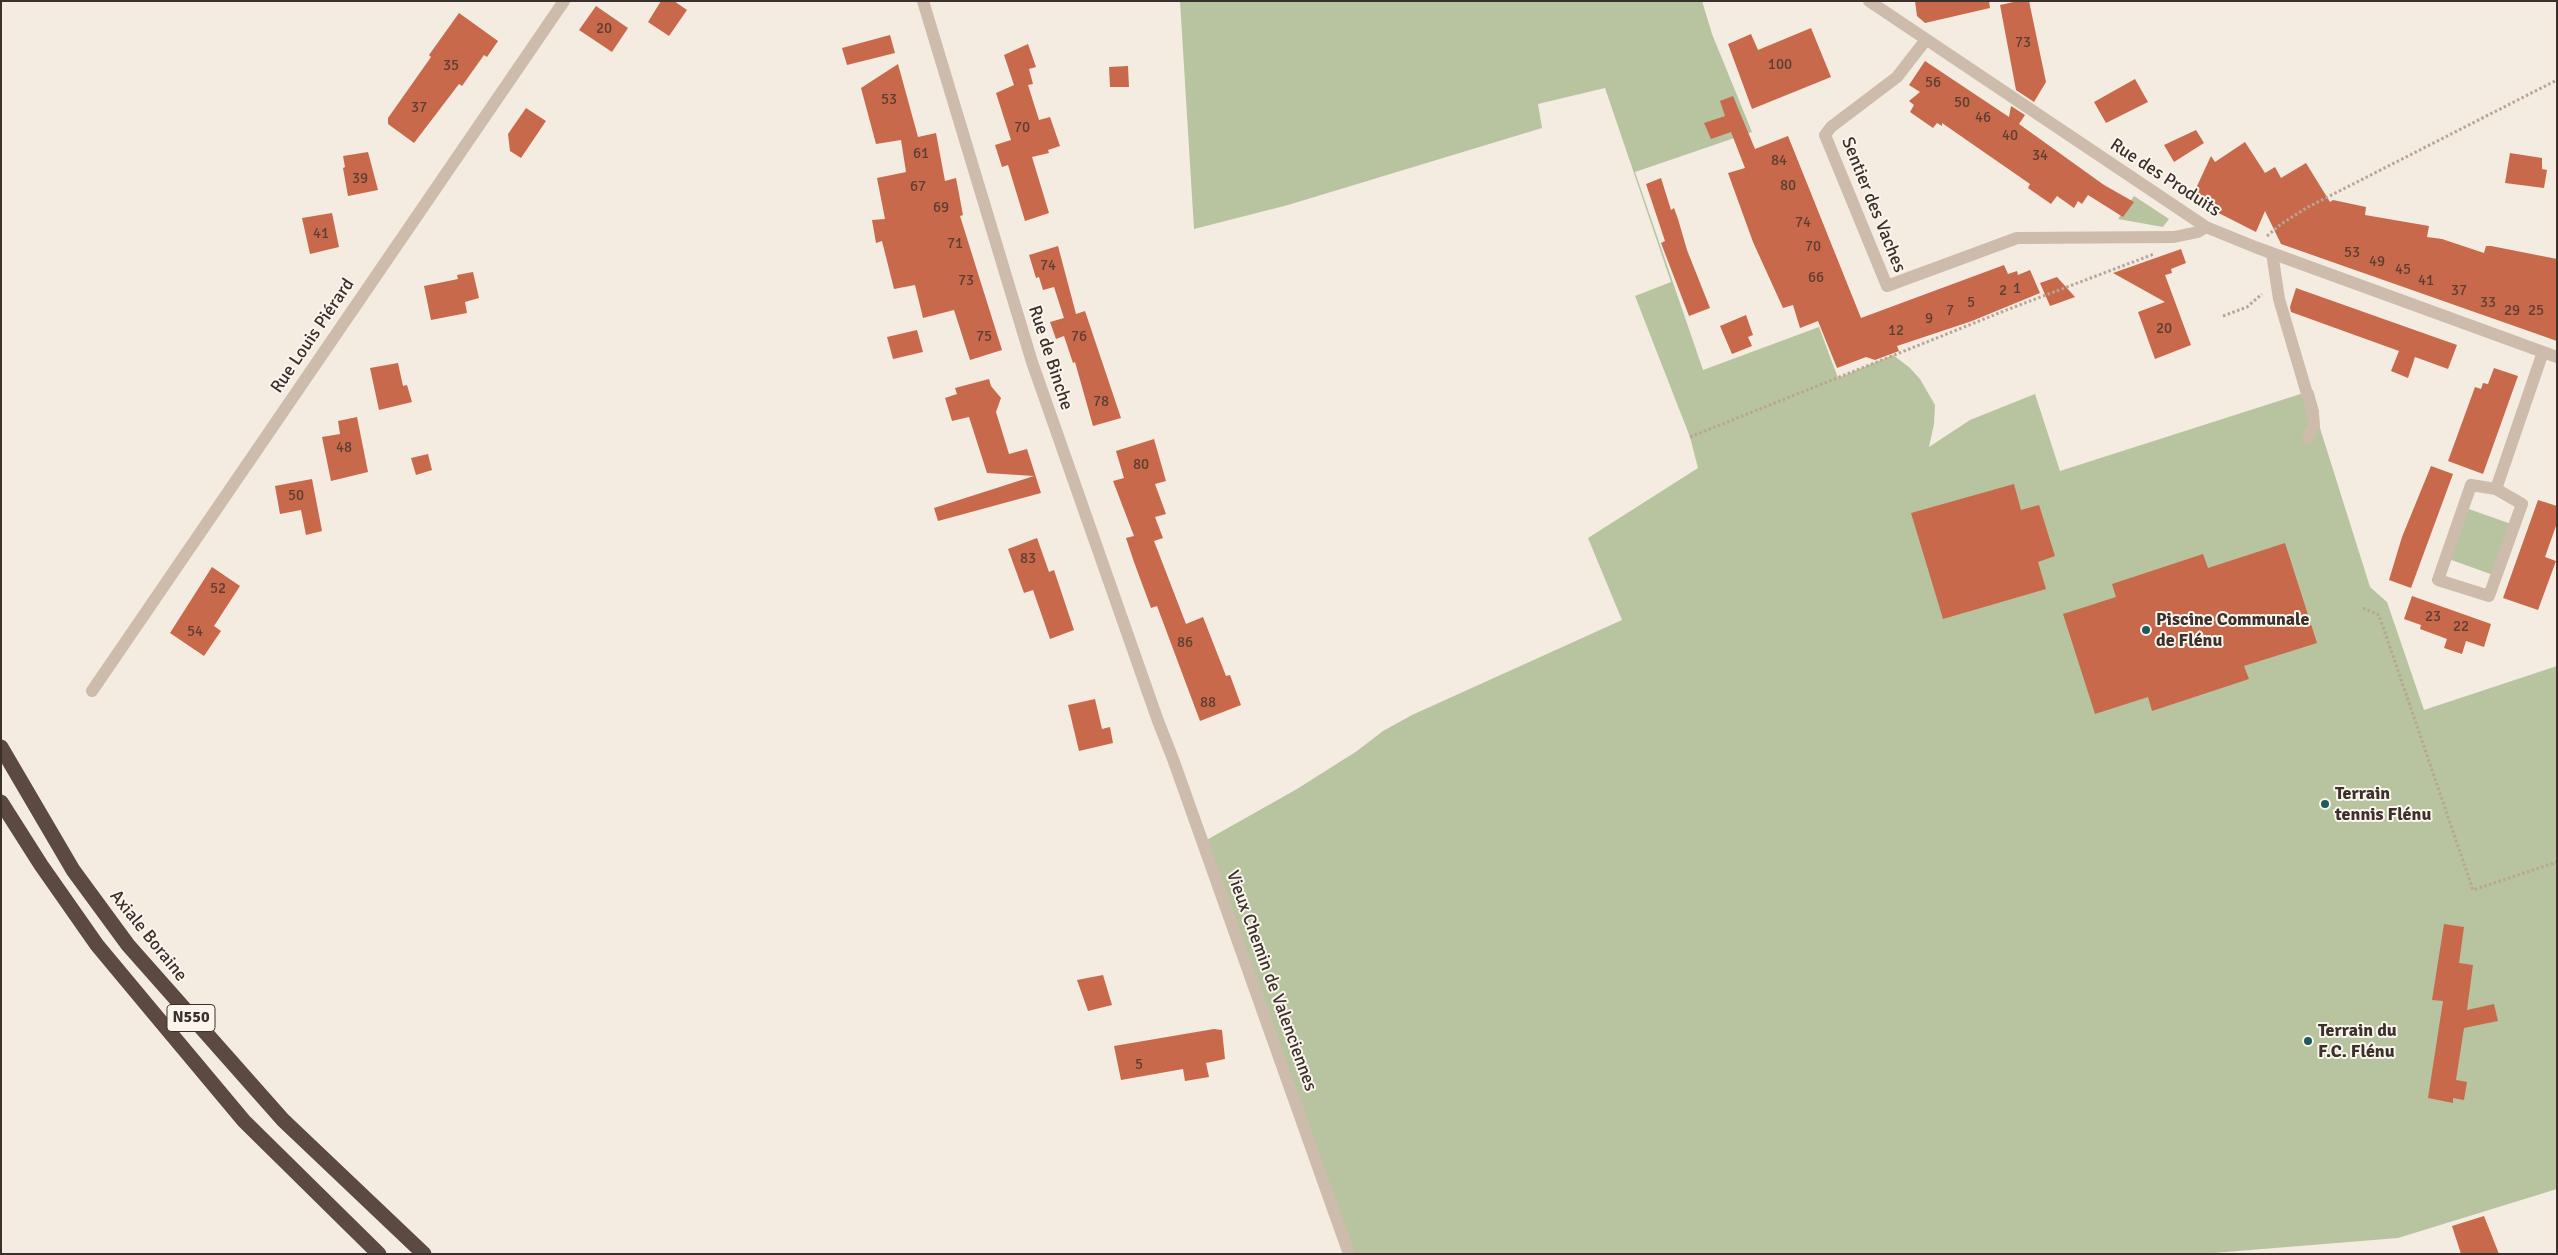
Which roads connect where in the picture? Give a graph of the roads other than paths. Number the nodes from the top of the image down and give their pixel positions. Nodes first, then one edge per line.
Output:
1 (564, 1) edge
2 (923, 1) edge
3 (1869, 1) edge
4 (1925, 41) junction
5 (2206, 227) junction
6 (2272, 253) junction
7 (2543, 352) junction
8 (2557, 357) edge
9 (2308, 438) dead end
10 (2496, 489) junction
11 (92, 691) dead end
12 (1158, 721) joint
13 (1, 747) edge
14 (1, 802) edge
15 (379, 1254) edge
16 (424, 1254) edge
17 (1349, 1254) edge

1 - 11 street, Rue Louis Piérard
2 - 12 street, Rue de Binche
3 - 4 street, Rue des Produits
4 - 5 street, Rue des Produits
4 - 5 street, Sentier des Vaches
5 - 6 street, Rue des Produits
6 - 7 street, Rue des Produits
6 - 9 street
7 - 8 street, Rue des Produits
7 - 10 street
10 - 10 street
12 - 17 street, Vieux Chemin de Valenciennes
13 - 16 highway, Axiale Boraine / N550
14 - 15 highway, N550

